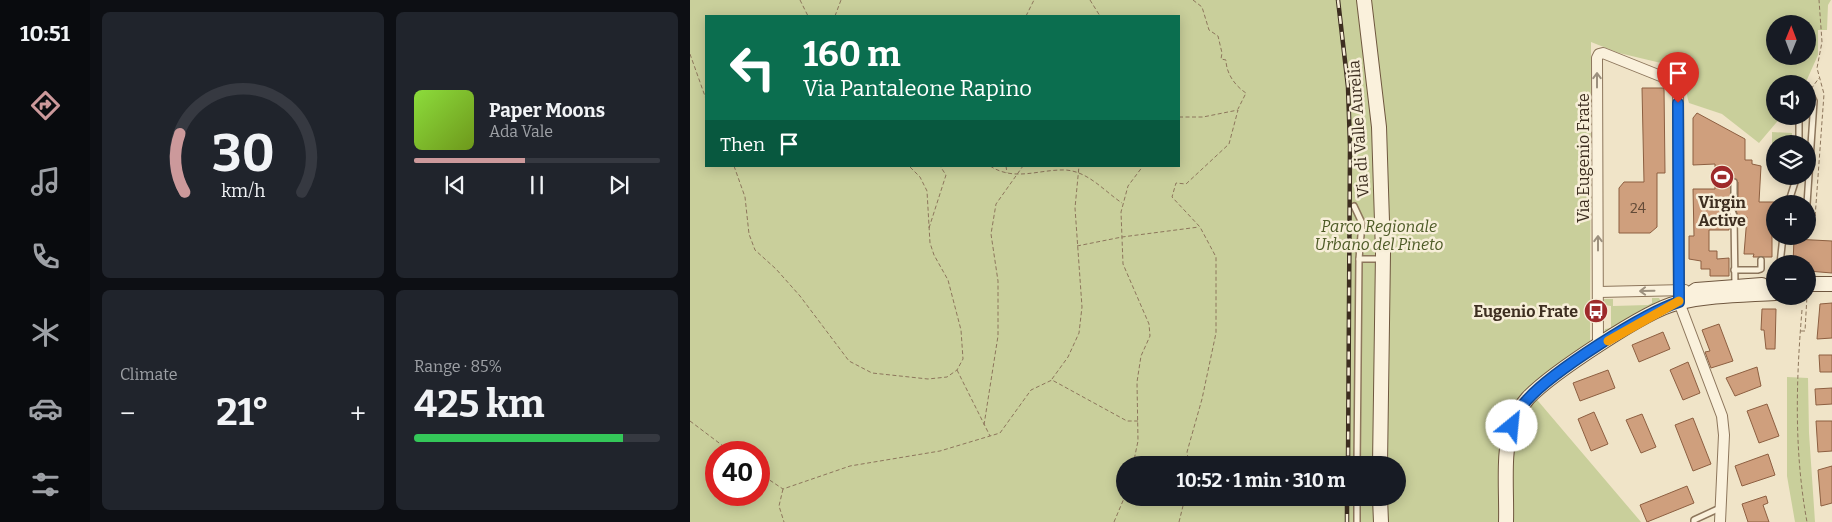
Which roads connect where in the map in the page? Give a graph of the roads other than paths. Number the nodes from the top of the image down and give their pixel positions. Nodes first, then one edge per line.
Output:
1 (1364, 0) edge
2 (1812, 125) edge
3 (1734, 182) dead end
4 (1808, 195) edge
5 (1354, 206) dead end
6 (1383, 259) junction
7 (1359, 260) junction
8 (1761, 260) dead end
9 (1734, 270) junction
10 (1816, 284) edge
11 (1832, 284) edge
12 (1766, 285) edge
13 (1735, 286) junction
14 (1599, 292) junction
15 (1816, 292) edge
16 (1832, 292) edge
17 (1766, 293) edge
18 (1679, 296) junction
19 (1598, 347) junction
20 (1357, 456) edge
21 (1380, 456) edge
22 (1357, 506) edge
23 (1380, 506) edge
24 (1720, 508) junction
25 (1357, 522) edge
26 (1381, 522) edge
27 (1506, 522) edge
28 (1694, 522) edge
29 (1720, 522) edge

1 - 6 street, Via di Valle Aurelia
2 - 4 lane
3 - 9 lane
5 - 7 lane
6 - 7 lane
6 - 21 street, Via di Valle Aurelia
7 - 20 lane
8 - 9 lane
9 - 13 lane
10 - 11 street
12 - 13 street
13 - 18 street
18 -> 14 street
14 -> 18 street, Via Eugenio Frate
14 - 19 street, Via Eugenio Frate
15 - 16 street
17 - 18 street
18 - 19 street
18 - 24 street
19 - 27 street
22 - 25 lane
23 - 26 street
24 - 28 lane
24 - 29 street

